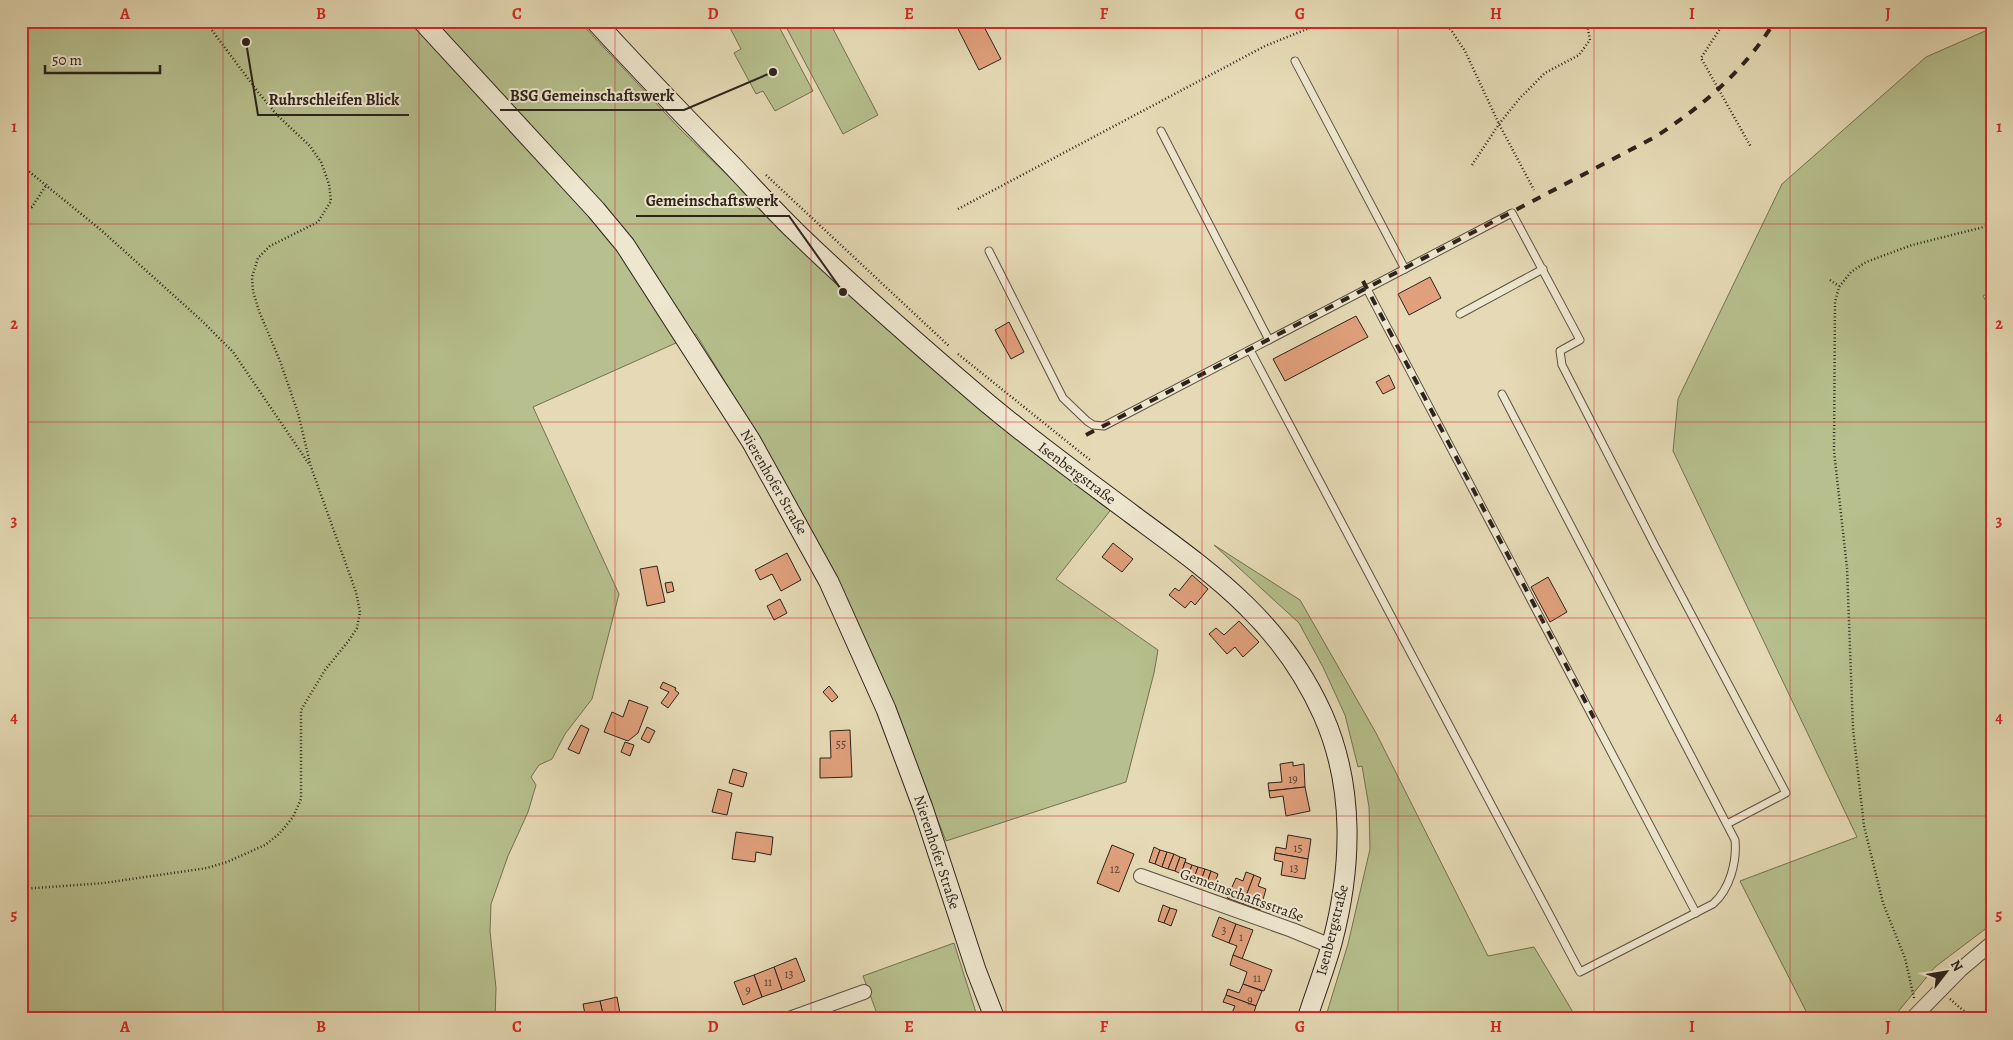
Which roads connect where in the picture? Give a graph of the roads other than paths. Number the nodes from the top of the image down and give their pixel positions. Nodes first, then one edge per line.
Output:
1 (422, 21) edge
2 (594, 21) edge
3 (1295, 61) dead end
4 (1162, 131) dead end
5 (989, 251) dead end
6 (1405, 269) junction
7 (1543, 270) junction
8 (1367, 288) junction
9 (1460, 314) dead end
10 (1269, 340) junction
11 (1250, 350) junction
12 (1502, 394) dead end
13 (1727, 824) junction
14 (1141, 876) dead end
15 (1696, 913) junction
16 (1992, 943) edge
17 (1331, 946) junction
18 (864, 992) dead end
19 (1915, 1016) edge
20 (788, 1019) edge
21 (995, 1019) edge
22 (1307, 1019) edge

1 - 21 main road, Nierenhofer Straße
2 - 17 main road, Isenbergstraße
3 - 6 lane
4 - 10 lane
5 - 11 lane
6 - 7 lane
6 - 8 lane
7 - 9 lane
7 - 13 lane
8 - 10 lane
8 - 15 lane
10 - 11 lane
11 - 15 lane
12 - 13 lane
13 - 15 lane
14 - 17 street, Gemeinschaftsstraße
16 - 19 street
17 - 22 main road, Isenbergstraße
18 - 20 street

